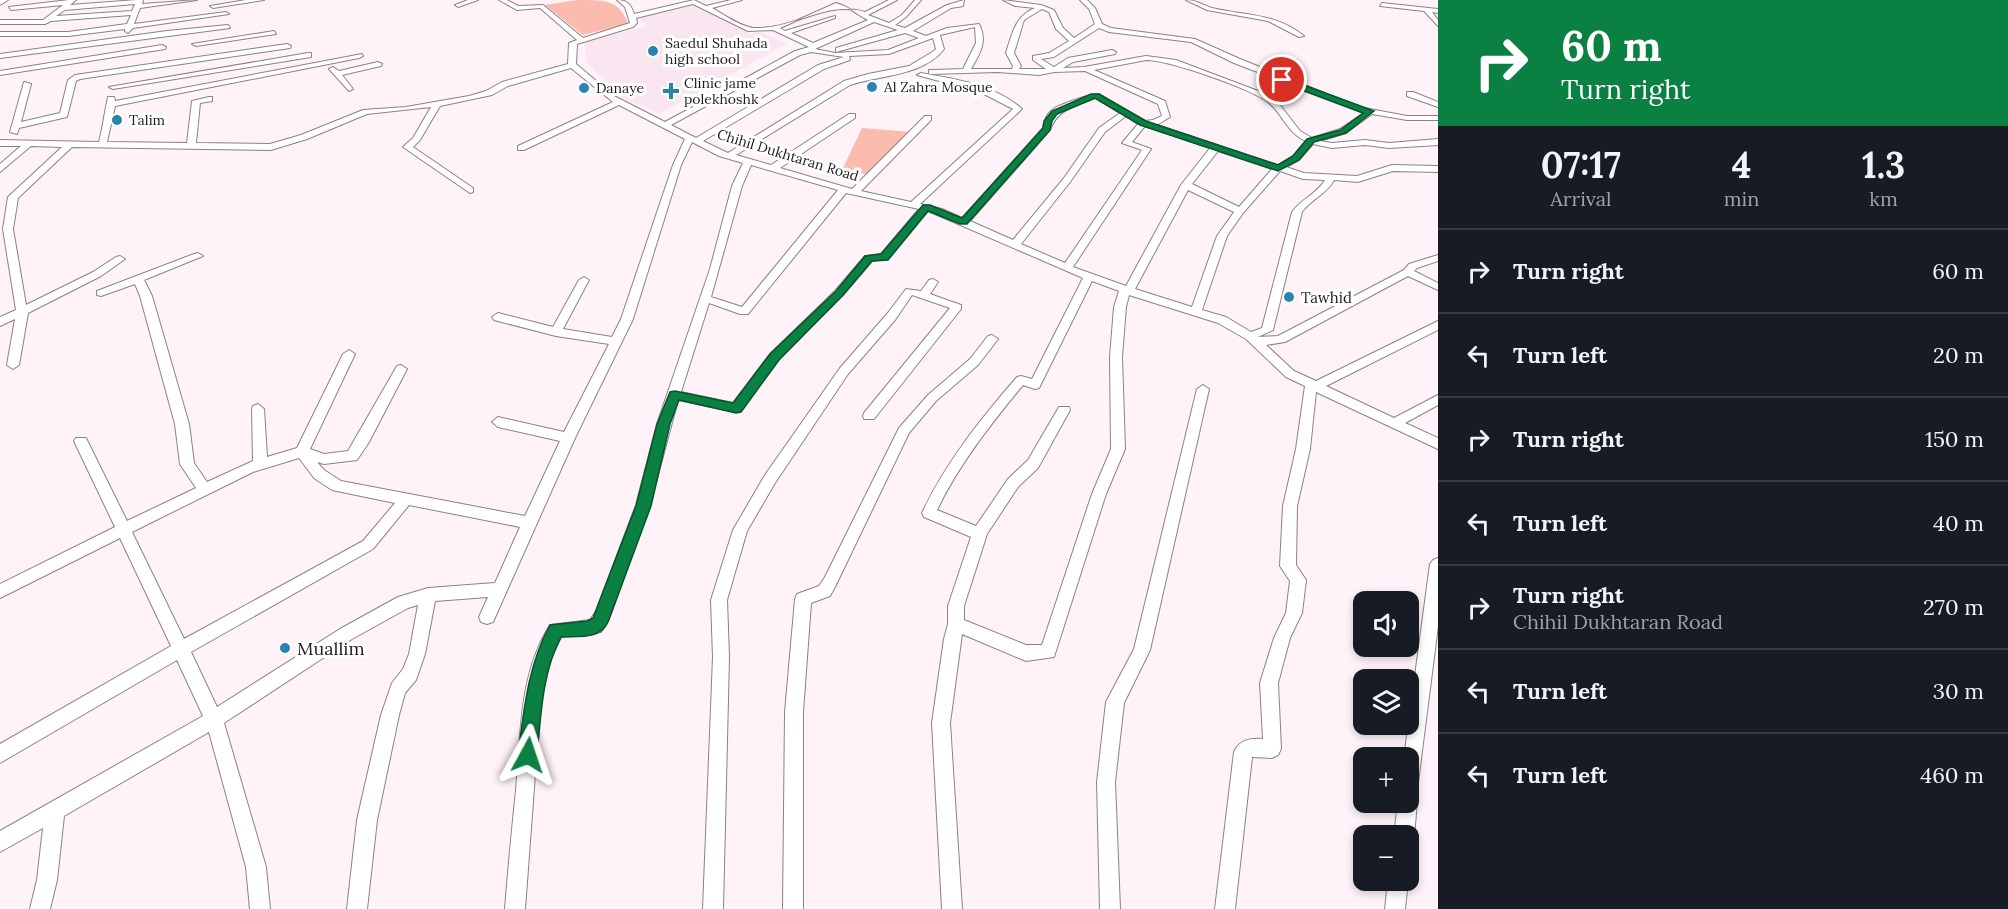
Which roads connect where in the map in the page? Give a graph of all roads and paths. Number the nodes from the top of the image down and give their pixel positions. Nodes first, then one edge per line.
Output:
1 (5, 0) edge
2 (24, 0) edge
3 (194, 0) edge
4 (261, 0) edge
5 (475, 0) edge
6 (524, 0) edge
7 (620, 0) edge
8 (739, 0) edge
9 (834, 0) edge
10 (894, 0) edge
11 (918, 0) edge
12 (962, 0) edge
13 (1006, 0) edge
14 (1083, 0) edge
15 (1189, 0) edge
16 (72, 1) edge
17 (506, 2) edge
18 (852, 2) edge
19 (0, 3) edge
20 (1382, 4) dead end
21 (1402, 4) edge
22 (458, 5) dead end
23 (1045, 6) junction
24 (137, 7) edge
25 (705, 8) junction
26 (62, 9) junction
27 (1426, 10) junction
28 (168, 11) dead end
29 (1438, 11) edge
30 (145, 14) dead end
31 (226, 14) dead end
32 (863, 15) junction
33 (632, 17) junction
34 (833, 17) dead end
35 (49, 19) junction
36 (875, 19) junction
37 (0, 22) edge
38 (892, 24) junction
39 (1438, 24) edge
40 (129, 25) junction
41 (1099, 25) junction
42 (228, 27) dead end
43 (774, 27) junction
44 (908, 30) junction
45 (199, 31) junction
46 (274, 33) dead end
47 (785, 33) junction
48 (0, 34) edge
49 (936, 34) junction
50 (1301, 36) dead end
51 (126, 38) junction
52 (926, 38) junction
53 (580, 39) junction
54 (1074, 41) junction
55 (196, 44) junction
56 (287, 46) dead end
57 (162, 47) dead end
58 (812, 48) junction
59 (1112, 52) dead end
60 (828, 54) junction
61 (117, 55) junction
62 (308, 55) dead end
63 (853, 55) junction
64 (0, 56) edge
65 (359, 56) dead end
66 (200, 58) junction
67 (327, 63) junction
68 (378, 64) dead end
69 (572, 65) junction
70 (1086, 69) junction
71 (116, 70) junction
72 (966, 70) junction
73 (1054, 70) junction
74 (1014, 71) junction
75 (0, 72) edge
76 (337, 74) junction
77 (27, 84) dead end
78 (113, 87) junction
79 (349, 89) dead end
80 (1410, 94) dead end
81 (209, 99) dead end
82 (619, 102) junction
83 (436, 103) junction
84 (109, 105) junction
85 (1438, 105) edge
86 (1370, 111) junction
87 (1126, 113) junction
88 (852, 116) dead end
89 (928, 118) dead end
90 (1438, 118) edge
91 (1143, 123) junction
92 (665, 125) junction
93 (16, 126) junction
94 (693, 139) junction
95 (1311, 141) junction
96 (1438, 142) edge
97 (0, 143) edge
98 (11, 143) junction
99 (28, 144) junction
100 (69, 145) junction
101 (102, 145) junction
102 (191, 147) junction
103 (1216, 147) junction
104 (521, 148) dead end
105 (729, 156) junction
106 (748, 161) junction
107 (773, 168) junction
108 (1278, 168) junction
109 (0, 169) edge
110 (1438, 169) edge
111 (1330, 179) junction
112 (1186, 185) junction
113 (470, 190) dead end
114 (849, 190) junction
115 (914, 204) junction
116 (926, 207) junction
117 (1240, 211) junction
118 (964, 222) junction
119 (1014, 246) junction
120 (198, 256) dead end
121 (1438, 258) edge
122 (120, 259) dead end
123 (1067, 268) junction
124 (1408, 272) junction
125 (97, 274) junction
126 (1089, 276) junction
127 (138, 280) junction
128 (584, 280) dead end
129 (1438, 287) edge
130 (1127, 290) junction
131 (705, 298) junction
132 (22, 312) junction
133 (1196, 312) junction
134 (498, 317) dead end
135 (0, 322) edge
136 (1438, 326) edge
137 (556, 332) junction
138 (992, 339) dead end
139 (1253, 339) junction
140 (616, 341) junction
141 (349, 354) dead end
142 (13, 365) dead end
143 (401, 369) dead end
144 (1314, 385) junction
145 (1203, 389) dead end
146 (675, 395) junction
147 (1438, 399) edge
148 (258, 409) dead end
149 (1064, 410) dead end
150 (869, 416) dead end
151 (498, 422) dead end
152 (1395, 423) junction
153 (568, 438) junction
154 (81, 441) dead end
155 (1438, 444) edge
156 (302, 453) junction
157 (260, 464) junction
158 (204, 489) junction
159 (405, 500) junction
160 (530, 523) junction
161 (124, 531) junction
162 (979, 534) junction
163 (1438, 564) edge
164 (499, 589) junction
165 (0, 591) edge
166 (428, 595) junction
167 (487, 618) dead end
168 (956, 624) junction
169 (179, 650) junction
170 (214, 719) junction
171 (1414, 747) edge
172 (0, 754) edge
173 (55, 810) junction
174 (0, 842) edge
175 (1397, 891) edge
176 (40, 909) edge
177 (260, 909) edge
178 (357, 909) edge
179 (515, 909) edge
180 (713, 909) edge
181 (793, 909) edge
182 (952, 909) edge
183 (1110, 909) edge
184 (1225, 909) edge
185 (1395, 909) edge

1 - 19 street
2 - 16 street
3 - 24 street
4 - 28 street
5 - 22 street
6 - 17 street
7 - 33 street
8 - 25 street
9 - 18 street
9 - 43 street
10 - 32 street
11 - 38 street
12 - 44 street
13 - 23 street
14 - 41 street
15 - 50 street
16 - 26 street
17 - 53 street
18 - 32 street
20 - 21 street
21 - 27 street
23 - 54 street
23 - 74 street
24 - 26 street
24 - 30 street
24 - 35 street
24 - 40 street
25 - 33 street
25 - 43 street
26 - 35 street
27 - 29 street
27 - 39 street
31 - 40 street
32 - 36 street
33 - 53 street
34 - 47 street
35 - 37 street
36 - 38 street
36 - 58 street
38 - 44 street
40 - 48 street
40 - 51 street
41 - 54 street
41 - 86 street
42 - 45 street
43 - 47 street
44 - 52 street
44 - 60 street
45 - 51 street
45 - 55 street
46 - 55 street
47 - 58 street
49 - 52 street
49 - 72 street
49 - 105 street
51 - 61 street
51 - 64 street
52 - 63 street
53 - 69 street
54 - 73 street
55 - 66 street
56 - 66 street
57 - 61 street
58 - 60 street
58 - 92 street
59 - 73 street
60 - 63 street
61 - 71 street
61 - 75 street
62 - 78 street
63 - 94 street
65 - 67 street
66 - 71 street
67 - 76 street
67 - 84 street
68 - 76 street
69 - 82 street, Chihil Dukhtaran Road
69 - 83 street
70 - 73 street
70 - 91 street
70 - 95 street
71 - 78 street
71 - 93 street
72 - 74 street
72 - 115 street
73 - 74 street
76 - 79 street
77 - 93 street
78 - 84 street
80 - 85 street
81 - 102 street
82 - 92 street, Chihil Dukhtaran Road
82 - 104 street
83 - 102 street
83 - 113 street
84 - 101 street
86 - 90 street
86 - 95 street
87 - 91 street
87 - 118 street
87 - 119 street
88 - 107 street
89 - 114 street
91 - 103 street
91 - 123 street
92 - 94 street, Chihil Dukhtaran Road
93 - 98 street
94 - 105 street, Chihil Dukhtaran Road
94 - 140 street
95 - 96 street
95 - 108 street
97 - 98 street
98 - 99 street
99 - 100 street
99 - 109 street
100 - 101 street
100 - 132 street
101 - 102 street
103 - 108 street
103 - 112 street
105 - 106 street, Chihil Dukhtaran Road
106 - 107 street, Chihil Dukhtaran Road
106 - 131 street
107 - 114 street, Chihil Dukhtaran Road
108 - 111 street
108 - 117 street
110 - 111 street
111 - 139 street
112 - 117 street
112 - 130 street
114 - 115 street, Chihil Dukhtaran Road
114 - 131 street
115 - 116 street, Chihil Dukhtaran Road
116 - 118 street, Chihil Dukhtaran Road
116 - 146 street
117 - 133 street
118 - 119 street, Chihil Dukhtaran Road
119 - 123 street, Chihil Dukhtaran Road
120 - 127 street
121 - 124 street
122 - 125 street
123 - 126 street, Chihil Dukhtaran Road
124 - 129 street
124 - 139 street
125 - 127 street
125 - 132 street
126 - 130 street, Chihil Dukhtaran Road
126 - 162 street
127 - 158 street
128 - 137 street
130 - 133 street, Chihil Dukhtaran Road
130 - 168 street
131 - 146 street
132 - 135 street
132 - 142 street
133 - 139 street, Chihil Dukhtaran Road
134 - 137 street
136 - 144 street
137 - 140 street
138 - 181 street
139 - 144 street, Chihil Dukhtaran Road
140 - 153 street
141 - 156 street
143 - 156 street
144 - 152 street, Chihil Dukhtaran Road
144 - 184 street
145 - 183 street
146 - 179 street
147 - 152 street
148 - 157 street
149 - 162 street
150 - 180 street
151 - 153 street
152 - 155 street, Chihil Dukhtaran Road
153 - 160 street
154 - 161 street
156 - 157 street
156 - 159 street
157 - 158 street
158 - 161 street
159 - 160 street
159 - 169 street
160 - 164 street
161 - 165 street
161 - 169 street
162 - 168 street
163 - 171 street
164 - 166 street
164 - 167 street
166 - 170 street
166 - 178 street
168 - 182 street
169 - 170 street
169 - 172 street
170 - 173 street
170 - 177 street
173 - 174 street
173 - 176 street
175 - 185 street

